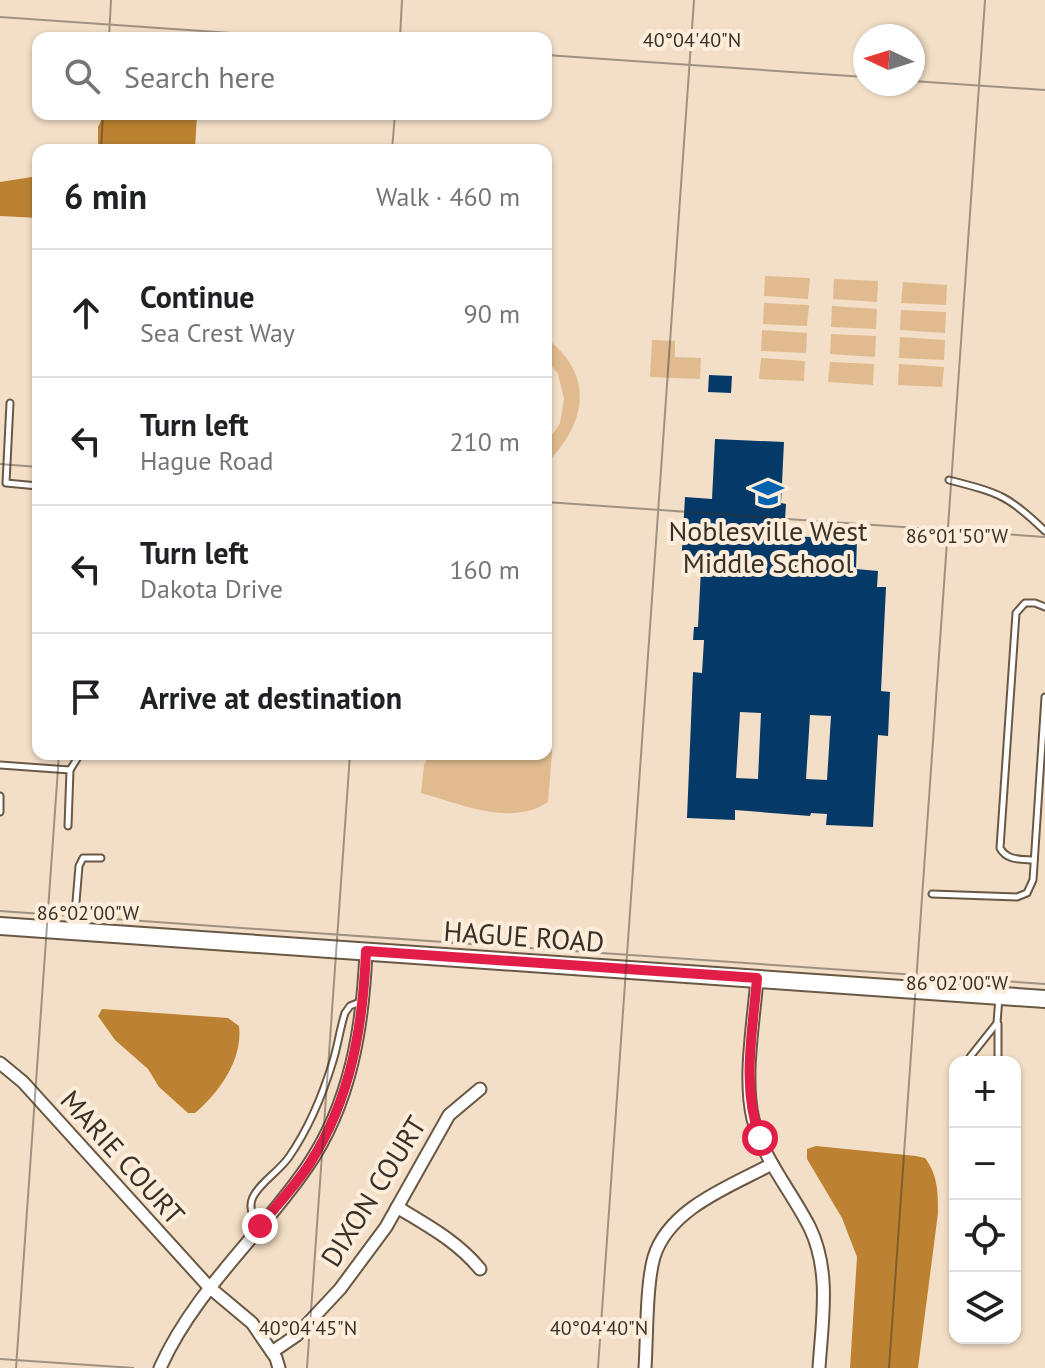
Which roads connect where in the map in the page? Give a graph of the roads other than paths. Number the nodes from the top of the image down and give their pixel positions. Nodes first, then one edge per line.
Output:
1 (10, 403) dead end
2 (949, 480) dead end
3 (32, 485) edge
4 (1045, 531) edge
5 (1045, 607) edge
6 (1045, 697) edge
7 (76, 760) edge
8 (0, 765) edge
9 (70, 770) junction
10 (0, 796) edge
11 (0, 812) edge
12 (68, 826) dead end
13 (101, 858) dead end
14 (1034, 860) junction
15 (932, 894) dead end
16 (0, 926) edge
17 (73, 931) junction
18 (366, 951) junction
19 (757, 978) junction
20 (999, 996) junction
21 (1045, 999) edge
22 (363, 1002) junction
23 (997, 1023) junction
24 (971, 1056) edge
25 (998, 1056) edge
26 (0, 1063) edge
27 (480, 1089) dead end
28 (772, 1164) junction
29 (397, 1207) junction
30 (260, 1226) junction
31 (480, 1269) dead end
32 (209, 1287) junction
33 (272, 1352) junction
34 (160, 1368) edge
35 (279, 1368) edge
36 (645, 1368) edge
37 (819, 1368) edge

1 - 3 lane
2 - 4 lane
5 - 14 lane
6 - 14 lane
7 - 9 lane
8 - 9 lane
9 - 12 lane
10 - 11 lane
13 - 17 lane
14 - 15 lane
16 - 17 main road, HAGUE ROAD
17 - 18 main road, HAGUE ROAD
18 - 19 main road, HAGUE ROAD
18 - 22 street
19 - 20 main road, HAGUE ROAD
19 - 28 street
20 - 21 main road, HAGUE ROAD
20 - 23 lane
22 - 30 street
22 - 30 lane
23 - 24 lane
23 - 25 lane
26 - 32 street, MARIE COURT
27 - 29 street, DIXON COURT
28 - 36 street
28 - 37 street
29 - 31 street
29 - 33 street, DIXON COURT
30 - 32 street
32 - 33 street, MARIE COURT
32 - 34 street
33 - 35 street, MARIE COURT

